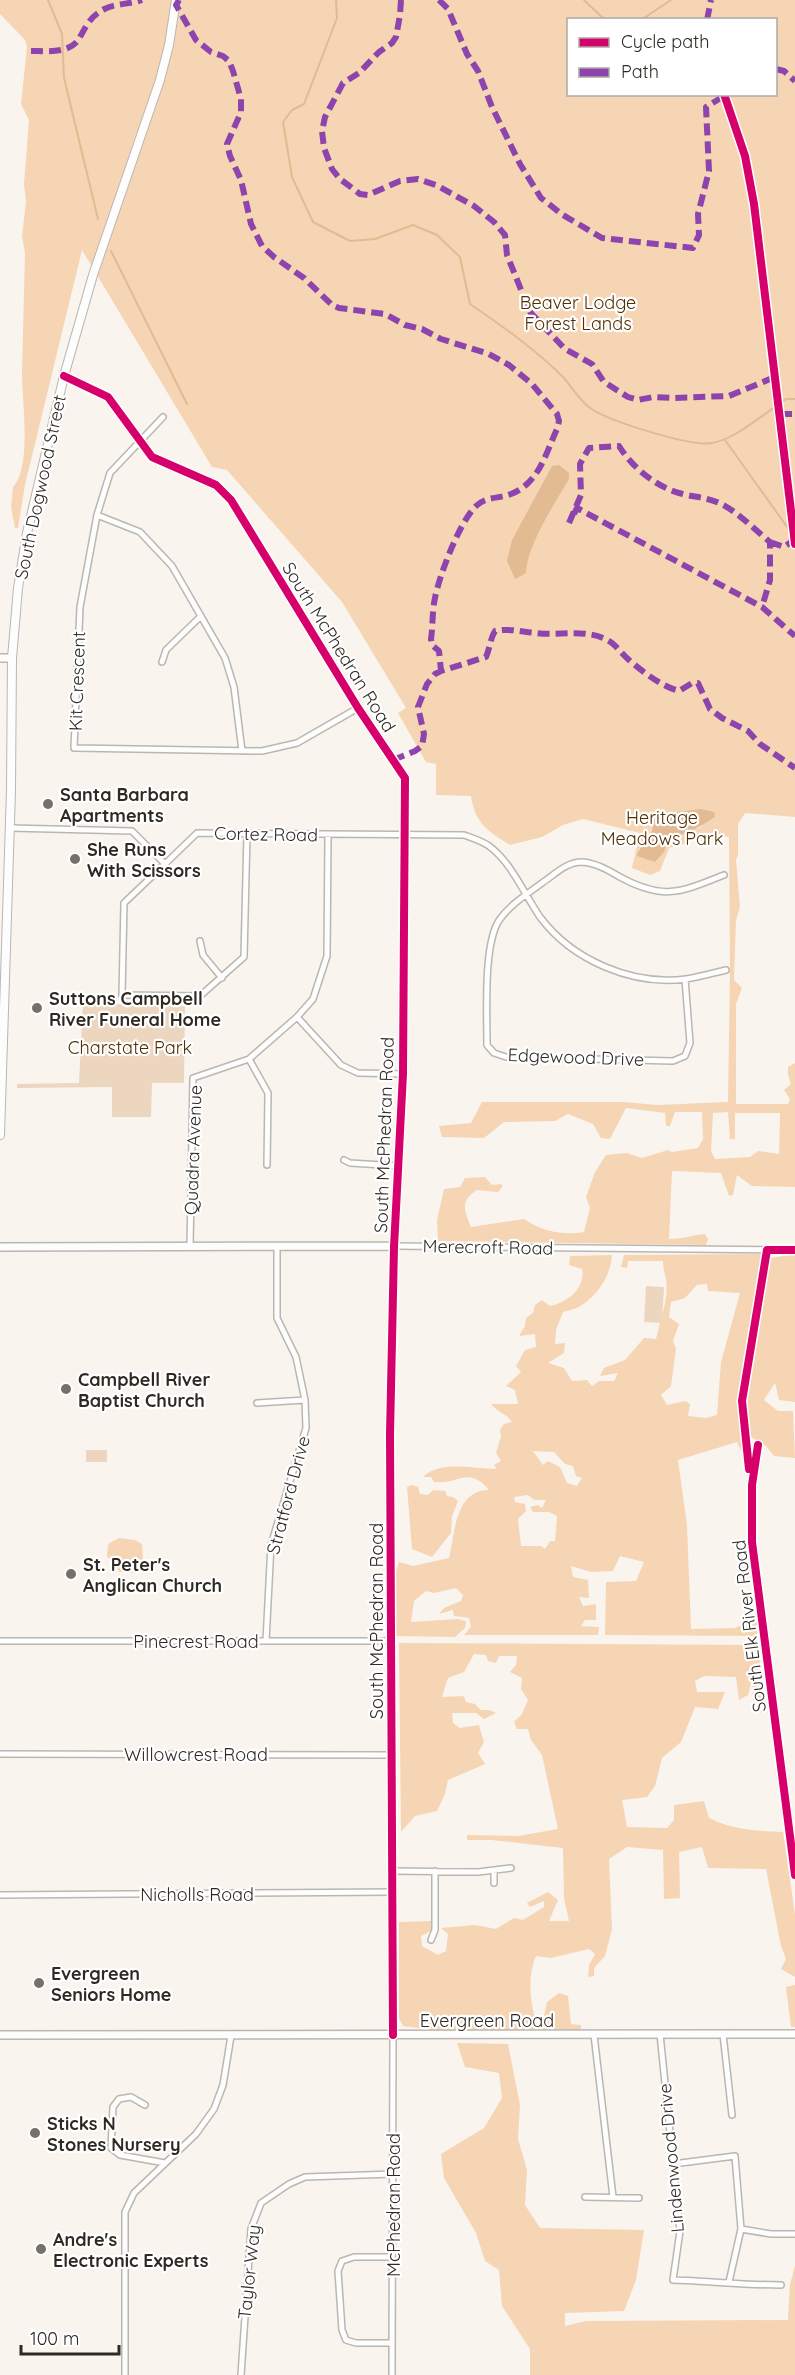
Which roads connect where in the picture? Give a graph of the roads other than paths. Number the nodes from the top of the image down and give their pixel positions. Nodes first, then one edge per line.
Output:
1 (176, 3) edge
2 (64, 376) junction
3 (163, 417) dead end
4 (141, 441) junction
5 (97, 515) junction
6 (201, 616) junction
7 (0, 658) edge
8 (12, 658) junction
9 (162, 662) dead end
10 (358, 708) junction
11 (242, 751) junction
12 (10, 828) junction
13 (247, 834) junction
14 (328, 834) junction
15 (404, 835) junction
16 (165, 864) junction
17 (724, 874) dead end
18 (526, 895) junction
19 (200, 941) dead end
20 (726, 970) dead end
21 (222, 978) junction
22 (685, 979) junction
23 (297, 1017) junction
24 (249, 1059) junction
25 (403, 1074) junction
26 (0, 1135) edge
27 (344, 1160) dead end
28 (267, 1165) dead end
29 (399, 1166) junction
30 (0, 1246) edge
31 (190, 1246) junction
32 (277, 1246) junction
33 (394, 1246) junction
34 (795, 1250) edge
35 (305, 1400) junction
36 (257, 1402) dead end
37 (758, 1445) dead end
38 (0, 1641) edge
39 (266, 1641) junction
40 (392, 1641) junction
41 (0, 1754) edge
42 (392, 1755) junction
43 (511, 1868) dead end
44 (494, 1870) junction
45 (393, 1871) junction
46 (435, 1871) junction
47 (795, 1875) edge
48 (494, 1883) dead end
49 (394, 1892) junction
50 (0, 1895) edge
51 (431, 1940) dead end
52 (660, 2034) junction
53 (723, 2034) junction
54 (795, 2034) edge
55 (0, 2035) edge
56 (393, 2035) junction
57 (594, 2035) junction
58 (231, 2036) junction
59 (145, 2105) dead end
60 (732, 2115) dead end
61 (165, 2163) junction
62 (673, 2164) junction
63 (393, 2174) junction
64 (585, 2197) dead end
65 (613, 2197) junction
66 (639, 2198) dead end
67 (741, 2229) junction
68 (795, 2234) edge
69 (392, 2258) junction
70 (729, 2282) junction
71 (781, 2285) dead end
72 (392, 2343) junction
73 (125, 2375) edge
74 (241, 2375) edge
75 (392, 2375) edge

1 - 2 main road, South Dogwood Street
2 - 4 street, South McPhedran Road
2 - 8 main road, South Dogwood Street
3 - 4 street, Kit Crescent
4 - 5 street, Kit Crescent
4 - 10 street, South McPhedran Road
5 - 6 street
5 - 11 street, Kit Crescent
6 - 9 street
6 - 11 street
7 - 8 street
8 - 12 main road, South Dogwood Street
10 - 11 street, Kit Crescent
10 - 15 street, South McPhedran Road
12 - 16 street
12 - 26 main road, South Dogwood Street
13 - 14 street, Cortez Road
13 - 16 street, Cortez Road
13 - 21 street
14 - 15 street, Cortez Road
14 - 23 street, Quadra Avenue
15 - 18 street, Cortez Road
15 - 25 street, South McPhedran Road
16 - 21 street, Cortez Road
17 - 18 street, Edgewood Drive
18 - 22 street, Cortez Road
18 - 22 street, Edgewood Drive
19 - 21 street
20 - 22 street, Cortez Road
23 - 24 street, Quadra Avenue
23 - 25 street
24 - 28 street
24 - 31 street, Quadra Avenue
25 - 29 street, South McPhedran Road
27 - 29 street
29 - 33 street, South McPhedran Road
30 - 31 street, Merecroft Road
31 - 32 street, Merecroft Road
32 - 33 street, Merecroft Road
32 - 35 street, Stratford Drive
33 - 34 street, Merecroft Road
33 - 40 street, South McPhedran Road
35 - 36 street
35 - 39 street, Stratford Drive
37 - 47 street, South Elk River Road
38 - 39 street, Pinecrest Road
39 - 40 street, Pinecrest Road
40 - 42 street, South McPhedran Road
41 - 42 street, Willowcrest Road
42 - 45 street, South McPhedran Road
43 - 44 street
44 - 46 street
44 - 48 street
45 - 46 street
45 - 49 street, South McPhedran Road
46 - 51 street
49 - 50 street, Nicholls Road
49 - 56 street, South McPhedran Road
52 - 53 street, Evergreen Road
52 - 57 street, Evergreen Road
52 - 62 street, Lindenwood Drive
53 - 54 street, Evergreen Road
53 - 60 street
55 - 58 street, Evergreen Road
56 - 57 street, Evergreen Road
56 - 58 street, Evergreen Road
56 - 63 street, McPhedran Road
57 - 65 street
58 - 61 street
59 - 61 street
61 - 73 street
62 - 67 street
62 - 70 street, Lindenwood Drive
63 - 69 street, McPhedran Road
63 - 74 street, Taylor Way
64 - 65 street
65 - 66 street
67 - 68 street
67 - 70 street
69 - 72 street, McPhedran Road
69 - 72 street
70 - 71 street, Lindenwood Drive
72 - 75 street, McPhedran Road

